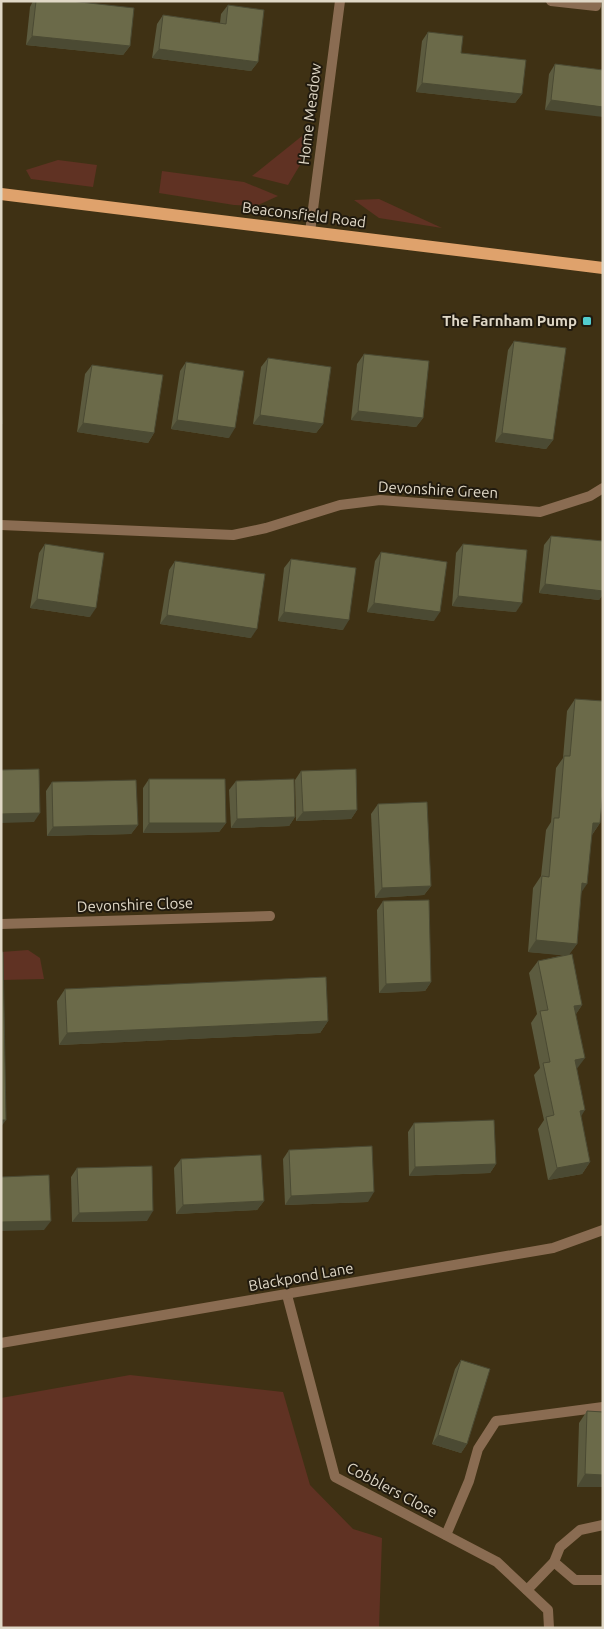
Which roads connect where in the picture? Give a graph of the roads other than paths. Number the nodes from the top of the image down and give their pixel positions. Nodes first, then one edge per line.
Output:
1 (340, 1) edge
2 (551, 1) edge
3 (596, 1) edge
4 (1, 194) edge
5 (310, 232) junction
6 (603, 268) edge
7 (603, 488) edge
8 (1, 525) edge
9 (270, 916) dead end
10 (1, 924) edge
11 (603, 1230) edge
12 (287, 1295) junction
13 (1, 1343) edge
14 (603, 1407) edge
15 (603, 1525) edge
16 (446, 1535) junction
17 (554, 1562) junction
18 (603, 1580) edge
19 (527, 1590) junction
20 (549, 1628) edge

1 - 5 street, Home Meadow
2 - 3 street
4 - 5 main road, Beaconsfield Road
5 - 6 main road, Beaconsfield Road
7 - 8 street, Devonshire Green
9 - 10 street, Devonshire Close
11 - 12 street, Blackpond Lane
12 - 13 street, Blackpond Lane
12 - 16 street, Cobblers Close
14 - 16 street
15 - 17 street
16 - 19 street, Cobblers Close
17 - 18 street
17 - 19 street
19 - 20 street, Cobblers Close

